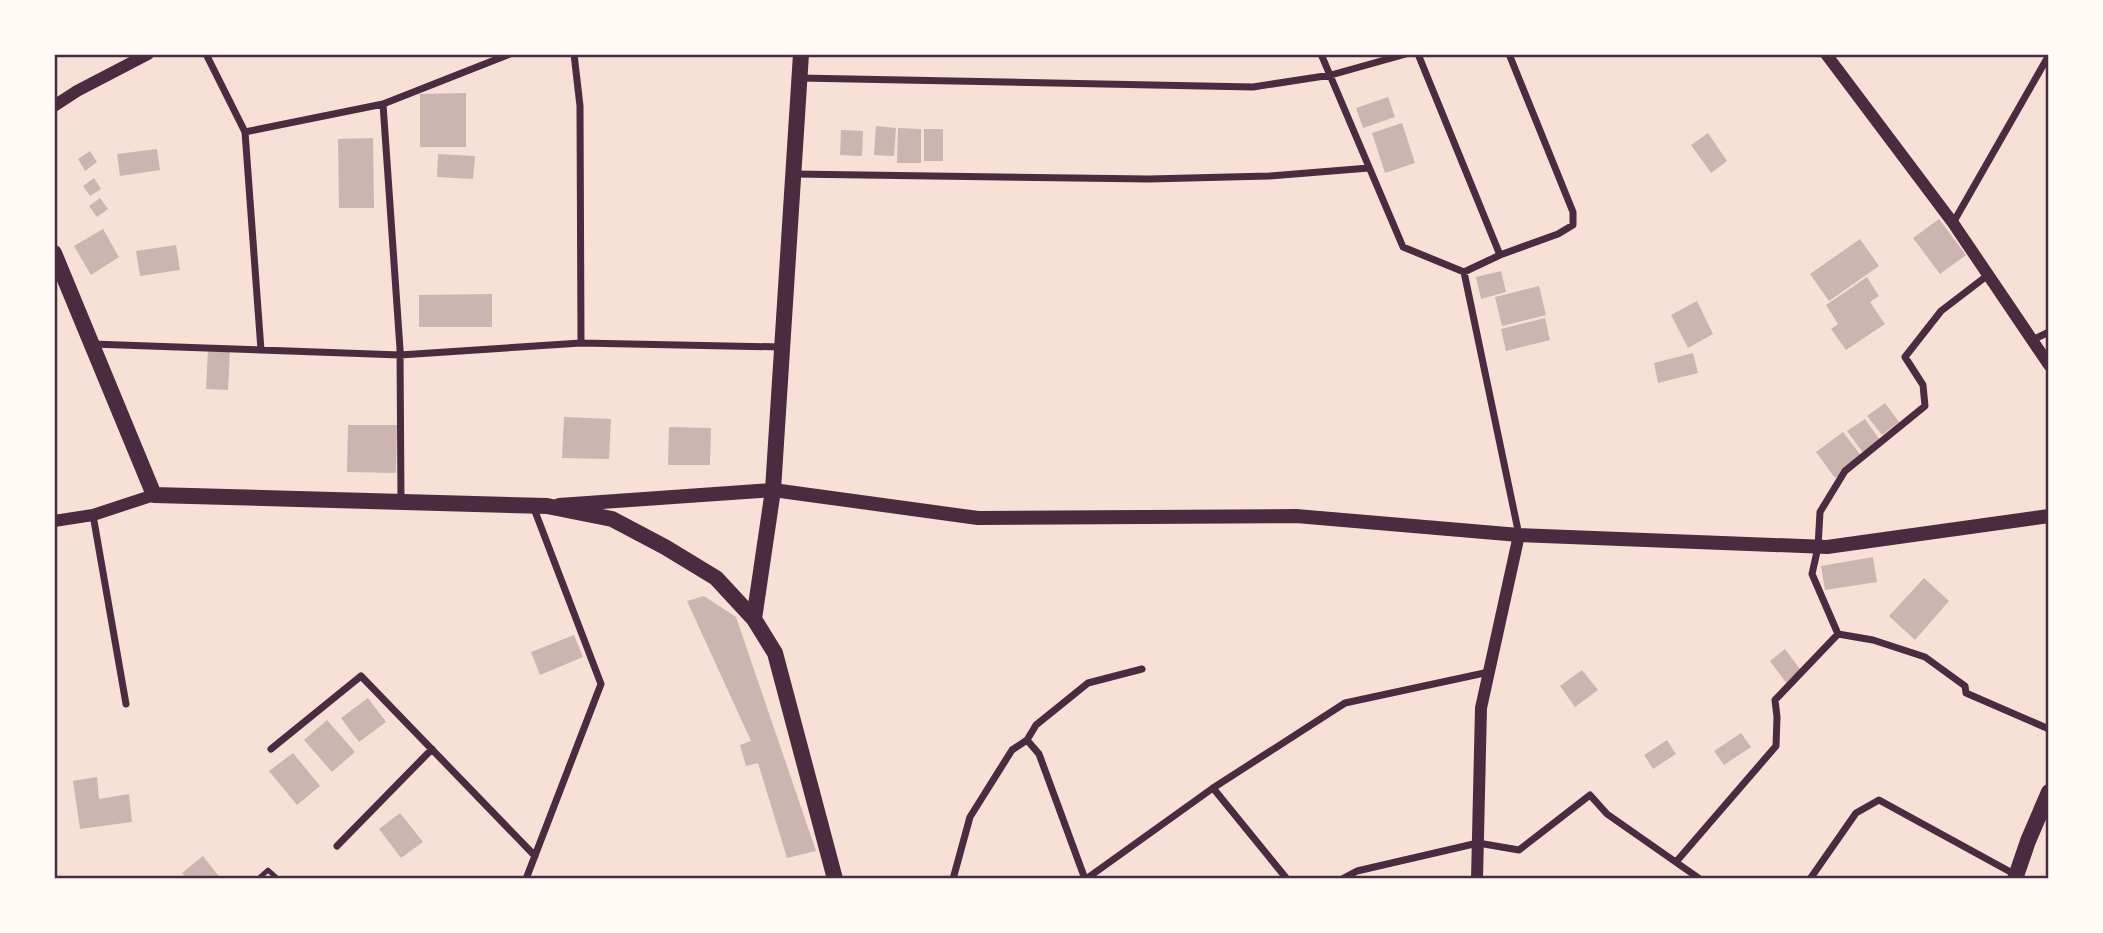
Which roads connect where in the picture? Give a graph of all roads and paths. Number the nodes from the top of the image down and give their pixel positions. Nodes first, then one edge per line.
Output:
1 (148, 54) edge
2 (206, 54) edge
3 (510, 54) edge
4 (574, 54) edge
5 (801, 54) edge
6 (1321, 54) edge
7 (1406, 54) edge
8 (1418, 54) edge
9 (1509, 54) edge
10 (1826, 54) edge
11 (2049, 55) edge
12 (1331, 75) junction
13 (799, 78) junction
14 (383, 104) junction
15 (54, 106) edge
16 (245, 132) junction
17 (1369, 168) junction
18 (793, 174) junction
19 (1952, 223) junction
20 (54, 253) edge
21 (1500, 255) junction
22 (1464, 272) junction
23 (1988, 275) junction
24 (2049, 332) edge
25 (2032, 340) junction
26 (581, 343) junction
27 (92, 344) junction
28 (782, 347) junction
29 (261, 350) junction
30 (400, 355) junction
31 (2049, 365) edge
32 (773, 490) junction
33 (154, 495) junction
34 (401, 503) junction
35 (540, 506) junction
36 (93, 516) junction
37 (2049, 516) edge
38 (54, 521) edge
39 (1519, 534) junction
40 (1818, 547) junction
41 (754, 619) junction
42 (1838, 634) junction
43 (1142, 669) dead end
44 (1489, 672) junction
45 (125, 704) dead end
46 (2049, 729) edge
47 (1027, 740) junction
48 (271, 749) dead end
49 (432, 749) junction
50 (1213, 788) junction
51 (2049, 792) edge
52 (1478, 844) junction
53 (337, 846) dead end
54 (535, 856) junction
55 (1676, 862) junction
56 (2016, 877) edge
57 (258, 879) edge
58 (278, 879) edge
59 (526, 879) edge
60 (835, 879) edge
61 (953, 879) edge
62 (1086, 879) edge
63 (1287, 879) edge
64 (1342, 879) edge
65 (1477, 879) edge
66 (1700, 879) edge
67 (1810, 879) edge

1 - 15 street
2 - 16 street
3 - 14 street
4 - 26 street
5 - 13 main road
6 - 12 street
7 - 12 street
8 - 21 street
9 - 21 street
10 - 19 street
11 - 19 street
12 - 13 street
12 - 17 street
13 - 18 main road
14 - 16 street
14 - 30 street
16 - 29 street
17 - 18 street
17 - 22 street
18 - 28 main road
19 - 23 street
20 - 27 main road
21 - 22 street
22 - 39 street
23 - 25 street
23 - 40 street
24 - 25 street
25 - 31 street
26 - 28 street
26 - 30 street
27 - 29 street
27 - 33 main road
28 - 32 main road
29 - 30 street
30 - 34 street
32 - 35 main road
32 - 39 main road
32 - 41 main road
33 - 34 main road
33 - 36 street
34 - 35 main road
35 - 41 main road
35 - 54 street
36 - 38 street
36 - 45 street
37 - 40 main road
39 - 40 main road
39 - 44 street
40 - 42 street
41 - 60 main road
42 - 46 street
42 - 55 street
43 - 47 street
44 - 50 street
44 - 52 street
47 - 61 street
47 - 62 street
48 - 49 street
49 - 53 street
49 - 54 street
50 - 62 street
50 - 63 street
51 - 56 main road
52 - 55 street
52 - 64 street
52 - 65 street
54 - 59 street
55 - 66 street
56 - 67 street
57 - 58 lane

